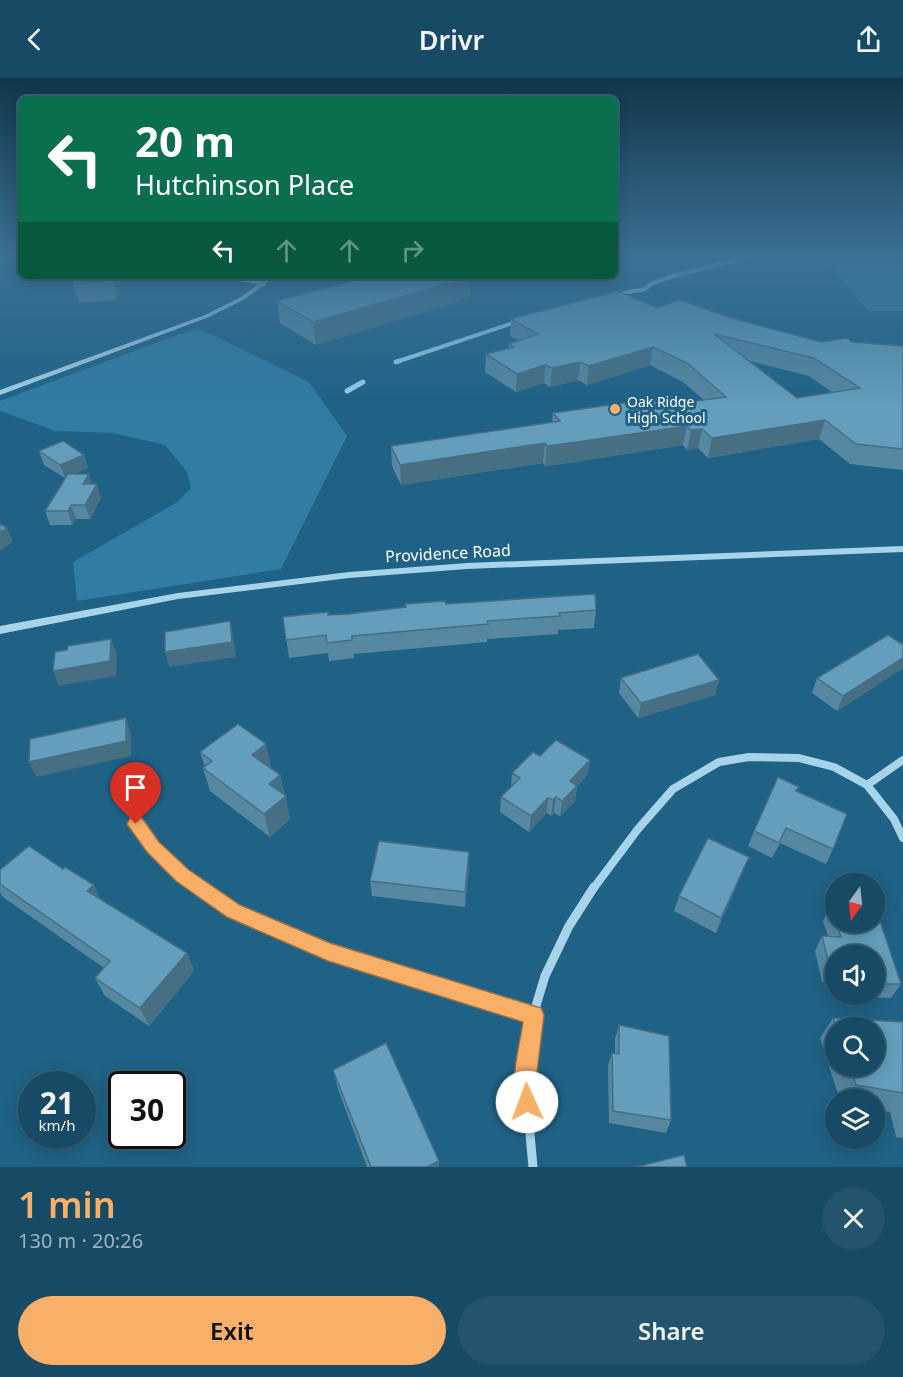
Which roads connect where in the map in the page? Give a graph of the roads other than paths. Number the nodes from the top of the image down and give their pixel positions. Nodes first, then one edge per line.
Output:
1 (223, 307) edge
2 (0, 393) edge
3 (903, 549) edge
4 (0, 630) edge
5 (903, 760) edge
6 (867, 785) junction
7 (136, 824) dead end
8 (903, 838) edge
9 (534, 1015) junction
10 (533, 1167) edge

1 - 2 street
3 - 4 street, Providence Road
5 - 6 street
6 - 8 street
6 - 9 street
7 - 9 street
9 - 10 street

